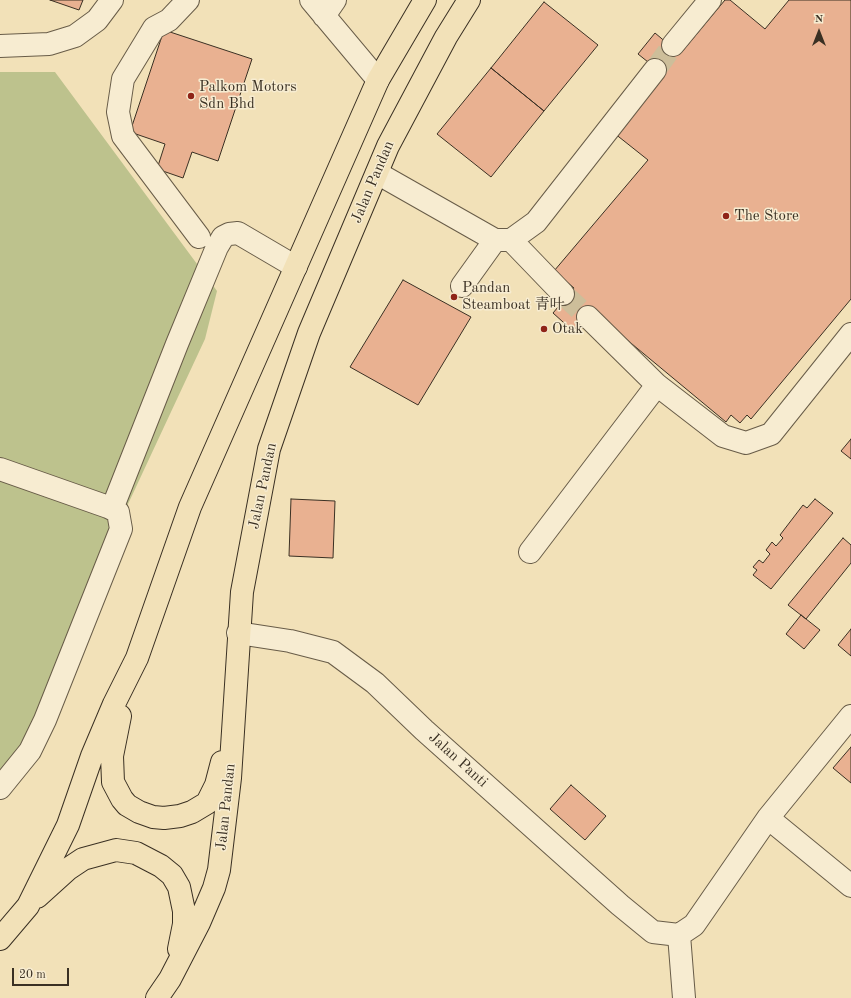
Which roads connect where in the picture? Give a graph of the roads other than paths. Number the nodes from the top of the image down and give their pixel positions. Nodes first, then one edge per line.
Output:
1 (112, 0) edge
2 (188, 0) edge
3 (425, 0) edge
4 (469, 0) edge
5 (710, 0) edge
6 (323, 5) edge
7 (673, 45) tunnel mouth
8 (0, 46) edge
9 (655, 70) tunnel mouth
10 (378, 80) junction
11 (377, 173) junction
12 (199, 237) dead end
13 (503, 240) junction
14 (296, 267) junction
15 (462, 286) dead end
16 (563, 294) tunnel mouth
17 (588, 317) tunnel mouth
18 (851, 334) edge
19 (657, 386) junction
20 (0, 469) edge
21 (112, 509) junction
22 (530, 552) dead end
23 (238, 633) junction
24 (137, 658) junction
25 (234, 712) junction
26 (851, 716) edge
27 (0, 788) edge
28 (768, 818) junction
29 (851, 886) edge
30 (28, 906) junction
31 (679, 935) junction
32 (0, 938) edge
33 (170, 979) junction
34 (157, 998) edge
35 (684, 998) edge

1 - 8 street
2 - 12 street
3 - 10 highway
4 - 11 highway, Jalan Pandan
5 - 7 street
6 - 10 street
9 - 13 street
10 - 14 highway
11 - 13 street
11 - 23 highway, Jalan Pandan
13 - 15 street
13 - 16 street
14 - 21 street
14 - 24 highway
17 - 19 street
18 - 19 street
19 - 22 street
20 - 21 street
21 - 27 street
23 - 25 highway, Jalan Pandan
23 - 31 street, Jalan Panti
24 - 25 highway
24 - 30 highway
25 - 33 highway, Jalan Pandan
26 - 28 street
28 - 29 street
28 - 31 street
30 - 32 highway
30 - 33 highway
31 - 35 street
33 - 34 highway, Jalan Pandan

